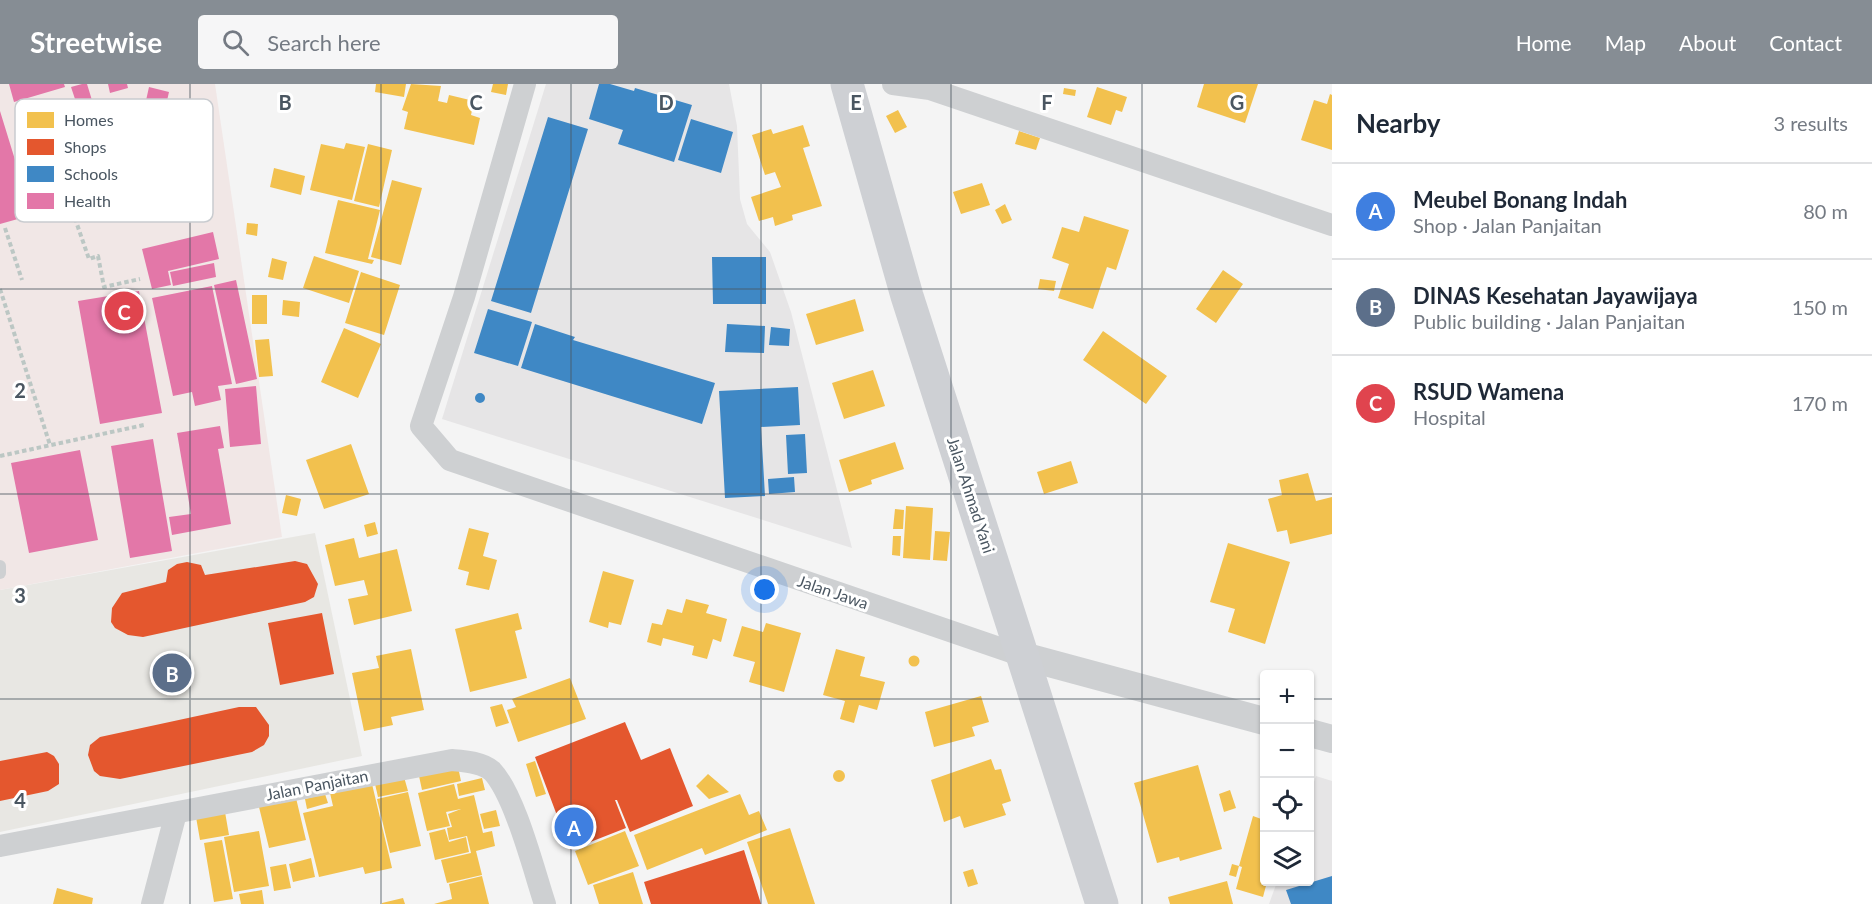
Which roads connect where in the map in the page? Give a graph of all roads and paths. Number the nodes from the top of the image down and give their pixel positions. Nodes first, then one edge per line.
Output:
1 (525, 84) edge
2 (847, 84) edge
3 (893, 84) edge
4 (930, 86) edge
5 (76, 222) edge
6 (1332, 225) edge
7 (5, 228) dead end
8 (140, 279) dead end
9 (22, 280) dead end
10 (0, 289) edge
11 (144, 425) dead end
12 (50, 445) junction
13 (0, 456) edge
14 (0, 566) edge
15 (0, 573) edge
16 (1023, 656) junction
17 (1260, 720) edge
18 (1314, 734) edge
19 (1332, 739) edge
20 (176, 813) junction
21 (0, 846) edge
22 (152, 904) edge
23 (545, 904) edge
24 (1102, 904) edge

1 - 16 street, Jalan Jawa
2 - 16 main road, Jalan Ahmad Yani
3 - 4 street
4 - 6 street
5 - 8 path
7 - 9 path
10 - 12 path
11 - 12 path
12 - 13 path
14 - 15 lane
16 - 17 street, Jalan Jawa
16 - 24 main road, Jalan Ahmad Yani
18 - 19 street
20 - 21 street, Jalan Panjaitan
20 - 22 street
20 - 23 street, Jalan Panjaitan

